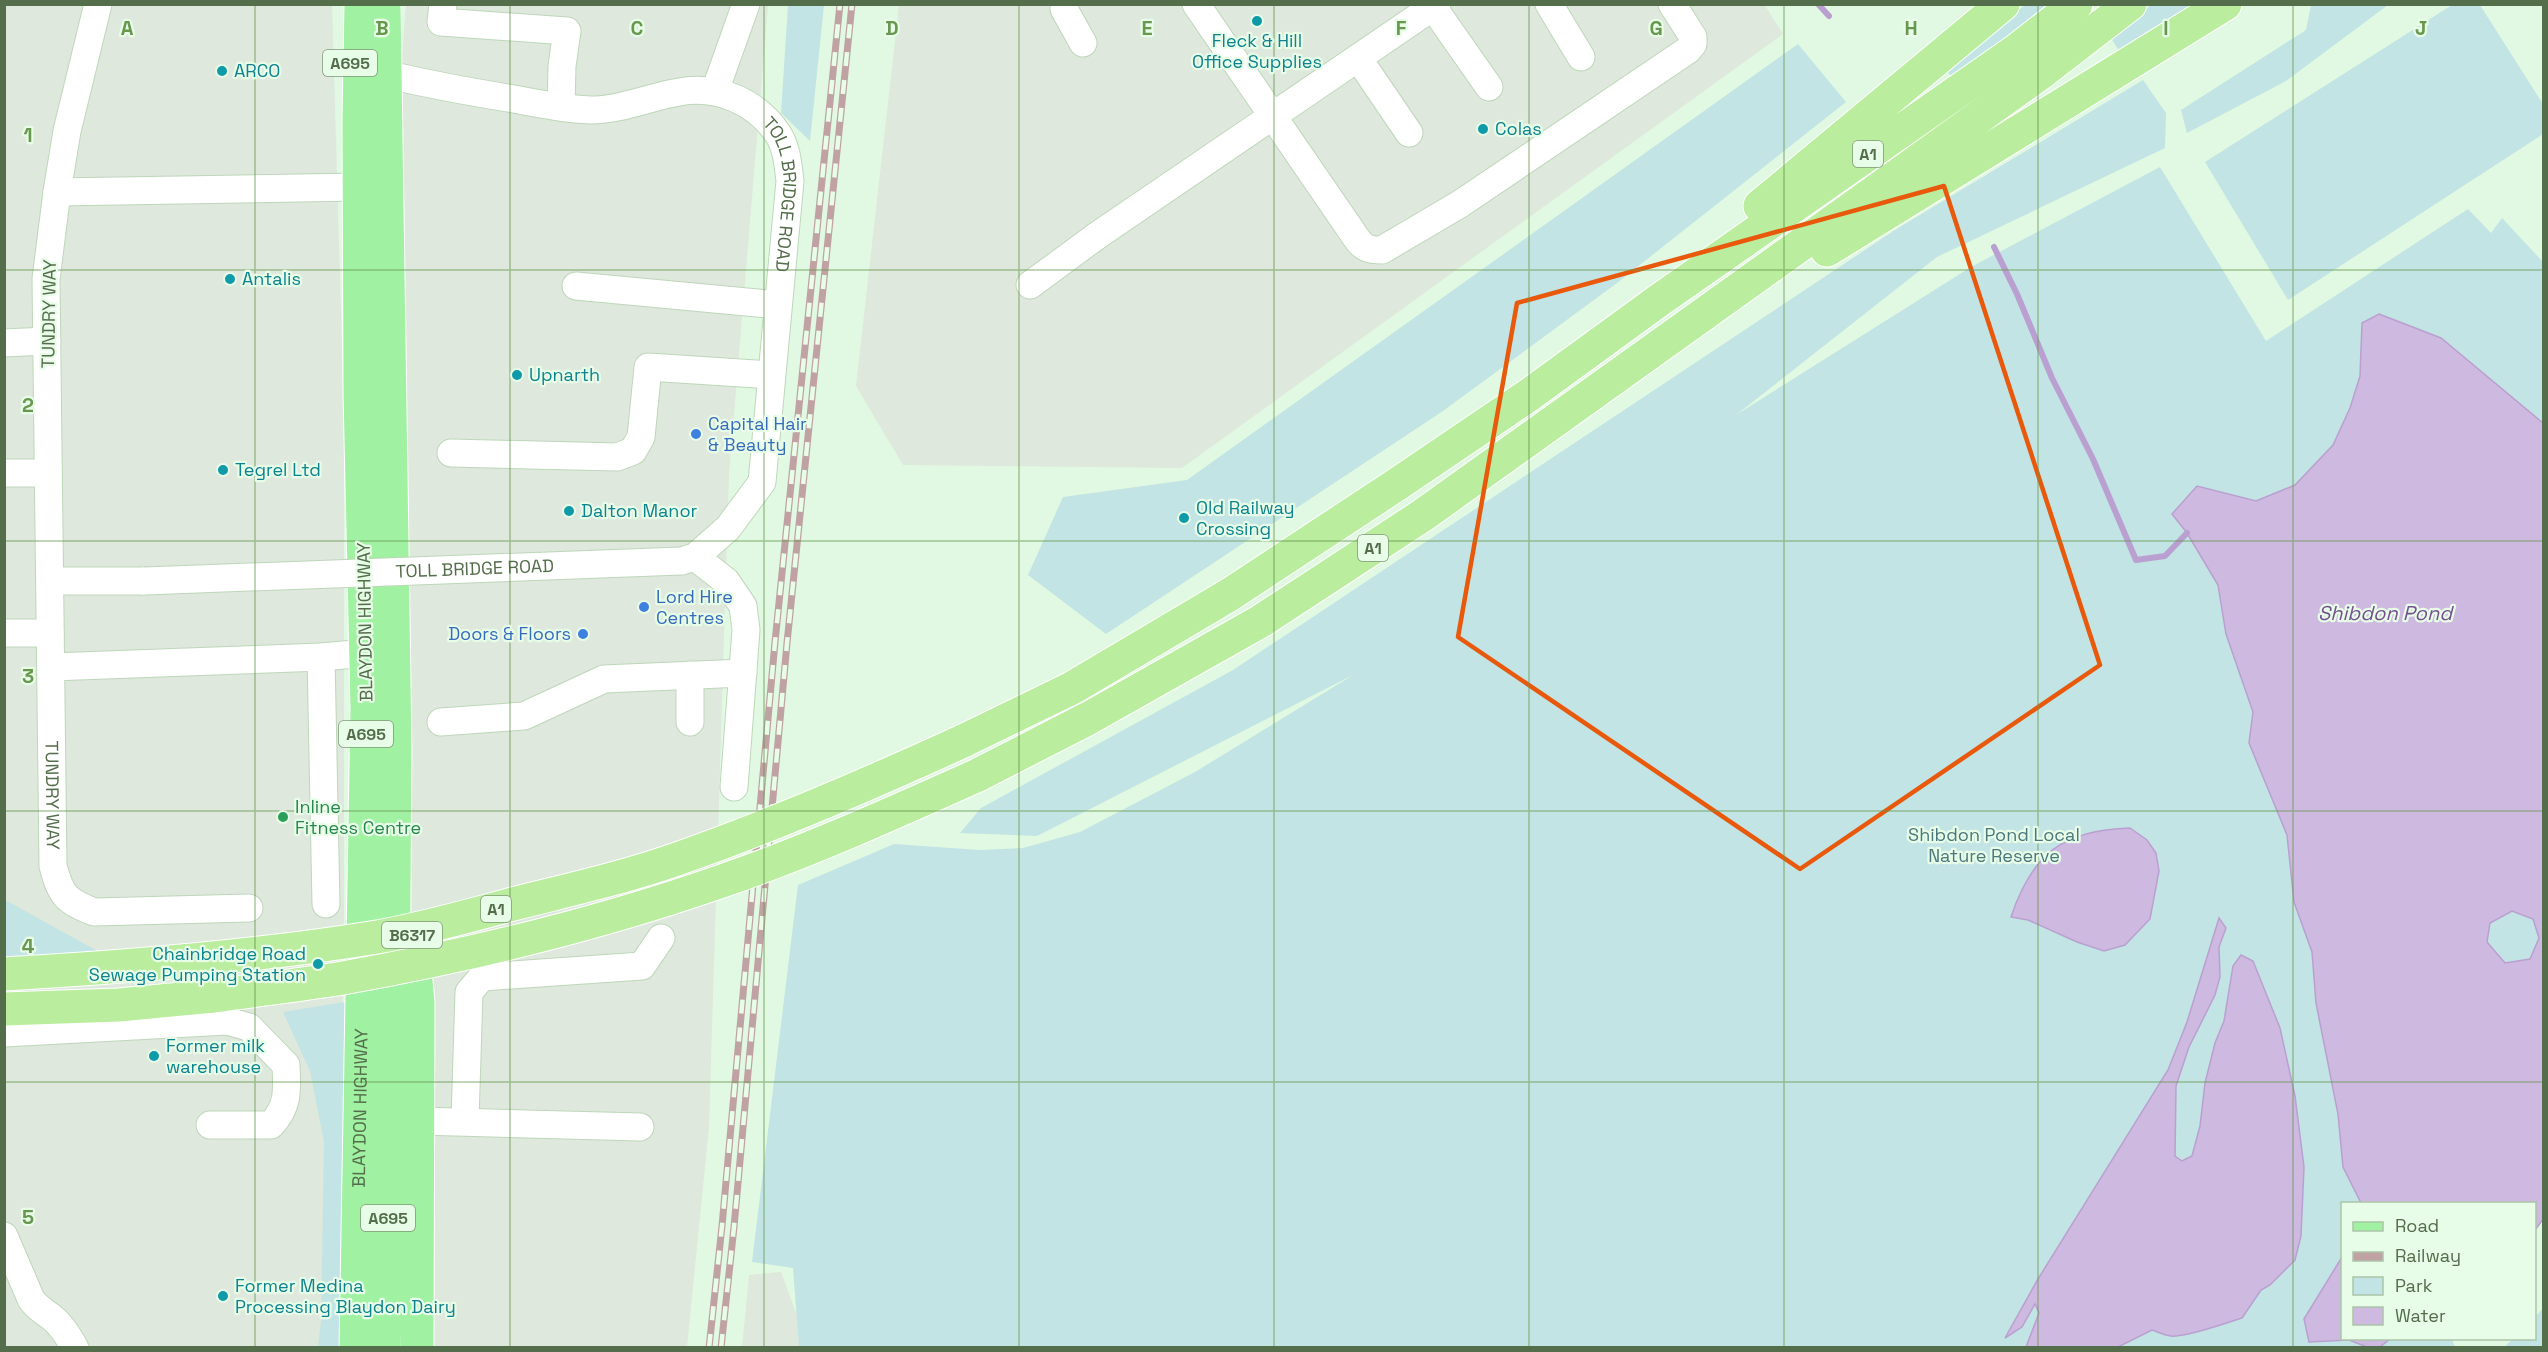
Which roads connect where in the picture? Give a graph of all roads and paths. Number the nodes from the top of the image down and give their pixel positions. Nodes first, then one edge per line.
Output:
1 (98, 4) edge
2 (346, 4) edge
3 (361, 4) edge
4 (384, 4) edge
5 (442, 4) edge
6 (746, 4) edge
7 (1064, 4) edge
8 (1196, 4) edge
9 (1549, 4) edge
10 (1672, 4) edge
11 (2003, 4) edge
12 (2076, 4) edge
13 (2130, 4) edge
14 (2225, 4) edge
15 (1435, 6) edge
16 (1083, 43) dead end
17 (1581, 57) dead end
18 (1358, 58) junction
19 (385, 74) junction
20 (1489, 87) dead end
21 (715, 91) junction
22 (561, 107) junction
23 (1273, 117) junction
24 (359, 121) junction
25 (1409, 133) dead end
26 (360, 187) junction
27 (57, 192) junction
28 (1030, 285) dead end
29 (1746, 285) junction
30 (576, 286) dead end
31 (1658, 301) junction
32 (778, 305) junction
33 (47, 341) junction
34 (4, 343) edge
35 (771, 375) junction
36 (451, 453) dead end
37 (4, 473) edge
38 (48, 473) junction
39 (688, 559) junction
40 (50, 581) junction
41 (4, 633) edge
42 (50, 633) junction
43 (366, 653) junction
44 (321, 657) junction
45 (51, 668) junction
46 (743, 673) junction
47 (690, 675) junction
48 (441, 722) dead end
49 (690, 722) dead end
50 (394, 749) junction
51 (323, 769) junction
52 (366, 769) junction
53 (734, 787) dead end
54 (326, 904) dead end
55 (249, 908) dead end
56 (661, 938) dead end
57 (4, 974) edge
58 (4, 1010) edge
59 (4, 1032) edge
60 (418, 1121) junction
61 (465, 1121) junction
62 (210, 1125) dead end
63 (640, 1126) dead end
64 (4, 1236) edge
65 (75, 1347) edge
66 (356, 1347) edge
67 (384, 1347) edge
68 (417, 1347) edge

1 - 27 street, TUNDRY WAY
2 - 24 main road, A695
3 - 24 main road, BLAYDON HIGHWAY
4 - 19 main road, BLAYDON HIGHWAY / A695
5 - 22 street
6 - 21 street
7 - 16 street
8 - 23 street
9 - 17 street
10 - 23 street
11 - 31 highway
12 - 31 highway, A1
13 - 29 highway, A1
14 - 29 highway
15 - 18 street
15 - 20 street
18 - 23 street
18 - 25 street
19 - 22 street, TOLL BRIDGE ROAD
19 - 50 main road, BLAYDON HIGHWAY / A695
21 - 22 street, TOLL BRIDGE ROAD
21 - 32 street, TOLL BRIDGE ROAD
23 - 28 street
24 - 26 main road, BLAYDON HIGHWAY / A695
26 - 27 street
26 - 43 main road, BLAYDON HIGHWAY / A695
27 - 33 street, TUNDRY WAY
29 - 58 highway, A1, bridge
30 - 32 street
31 - 57 highway, A1, bridge
32 - 35 street, TOLL BRIDGE ROAD
33 - 34 street
33 - 38 street, TUNDRY WAY
35 - 36 street
35 - 39 street, TOLL BRIDGE ROAD
37 - 38 street
38 - 40 street, TUNDRY WAY
39 - 40 street, TOLL BRIDGE ROAD, bridge
39 - 46 street
40 - 42 street, TUNDRY WAY
41 - 42 street
42 - 45 street, TUNDRY WAY
43 - 44 street
43 - 52 main road, BLAYDON HIGHWAY / A695
44 - 45 street
44 - 51 street
45 - 55 street, TUNDRY WAY
46 - 47 street
46 - 53 street
47 - 48 street
47 - 49 street
50 - 60 main road, B6317
50 - 67 main road, BLAYDON HIGHWAY / A695
51 - 52 street
51 - 54 street
52 - 66 main road, BLAYDON HIGHWAY / A695
56 - 61 street
59 - 62 street
60 - 61 street
60 - 68 main road, B6317
61 - 63 street
64 - 65 street

